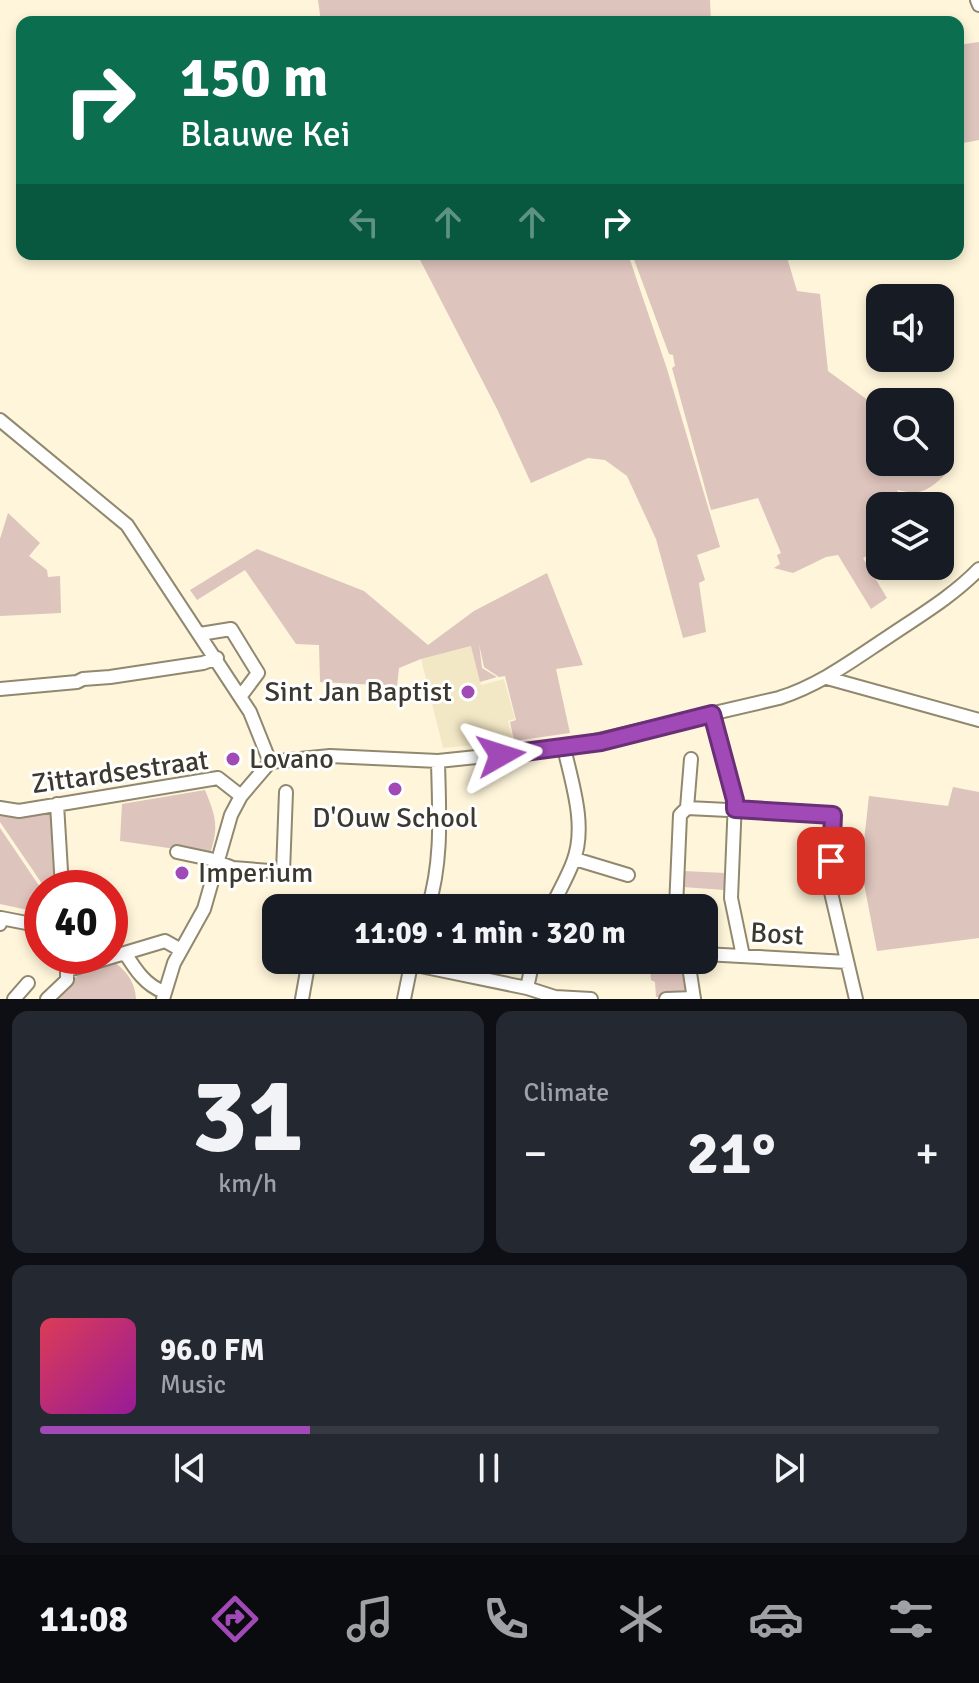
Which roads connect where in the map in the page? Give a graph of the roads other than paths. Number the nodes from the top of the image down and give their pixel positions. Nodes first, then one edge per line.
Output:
1 (0, 420) edge
2 (979, 569) edge
3 (200, 634) junction
4 (217, 658) junction
5 (827, 678) junction
6 (0, 689) edge
7 (240, 697) junction
8 (712, 714) junction
9 (979, 720) edge
10 (564, 748) junction
11 (691, 759) dead end
12 (438, 761) junction
13 (270, 762) junction
14 (286, 792) dead end
15 (241, 796) junction
16 (57, 804) junction
17 (0, 808) edge
18 (687, 808) junction
19 (735, 809) junction
20 (177, 852) dead end
21 (575, 859) junction
22 (219, 861) junction
23 (61, 870) edge
24 (628, 875) dead end
25 (432, 894) edge
26 (558, 894) edge
27 (677, 894) edge
28 (0, 920) edge
29 (24, 923) edge
30 (181, 950) junction
31 (128, 952) edge
32 (718, 955) edge
33 (743, 956) junction
34 (128, 958) edge
35 (847, 962) junction
36 (68, 974) edge
37 (306, 974) edge
38 (409, 974) edge
39 (465, 974) edge
40 (530, 974) edge
41 (690, 974) edge
42 (28, 983) dead end
43 (527, 988) junction
44 (164, 996) edge
45 (694, 998) edge
46 (14, 999) edge
47 (47, 999) edge
48 (302, 999) edge
49 (404, 999) edge
50 (591, 999) edge
51 (666, 999) edge
52 (856, 999) edge

1 - 3 street
2 - 5 street
3 - 4 street
3 - 7 street
4 - 6 street
4 - 7 street
5 - 8 street
5 - 9 street
7 - 13 street
8 - 10 street
8 - 19 street
10 - 12 street
10 - 21 street
11 - 18 street
12 - 13 street
12 - 25 street
13 - 15 street
14 - 22 street
15 - 16 street, Zittardsestraat
15 - 22 street
16 - 17 street, Zittardsestraat
16 - 23 street
18 - 19 street
18 - 27 street
19 - 33 street
19 - 35 street
20 - 22 street
21 - 24 street
21 - 26 street
22 - 30 street
28 - 29 street
30 - 31 street
30 - 44 street
32 - 33 street, Bost
33 - 35 street, Bost
34 - 44 street
35 - 52 street
36 - 47 street
37 - 48 street
38 - 49 street
39 - 43 street
40 - 43 street
41 - 45 street
42 - 46 street
43 - 50 street
45 - 51 street

